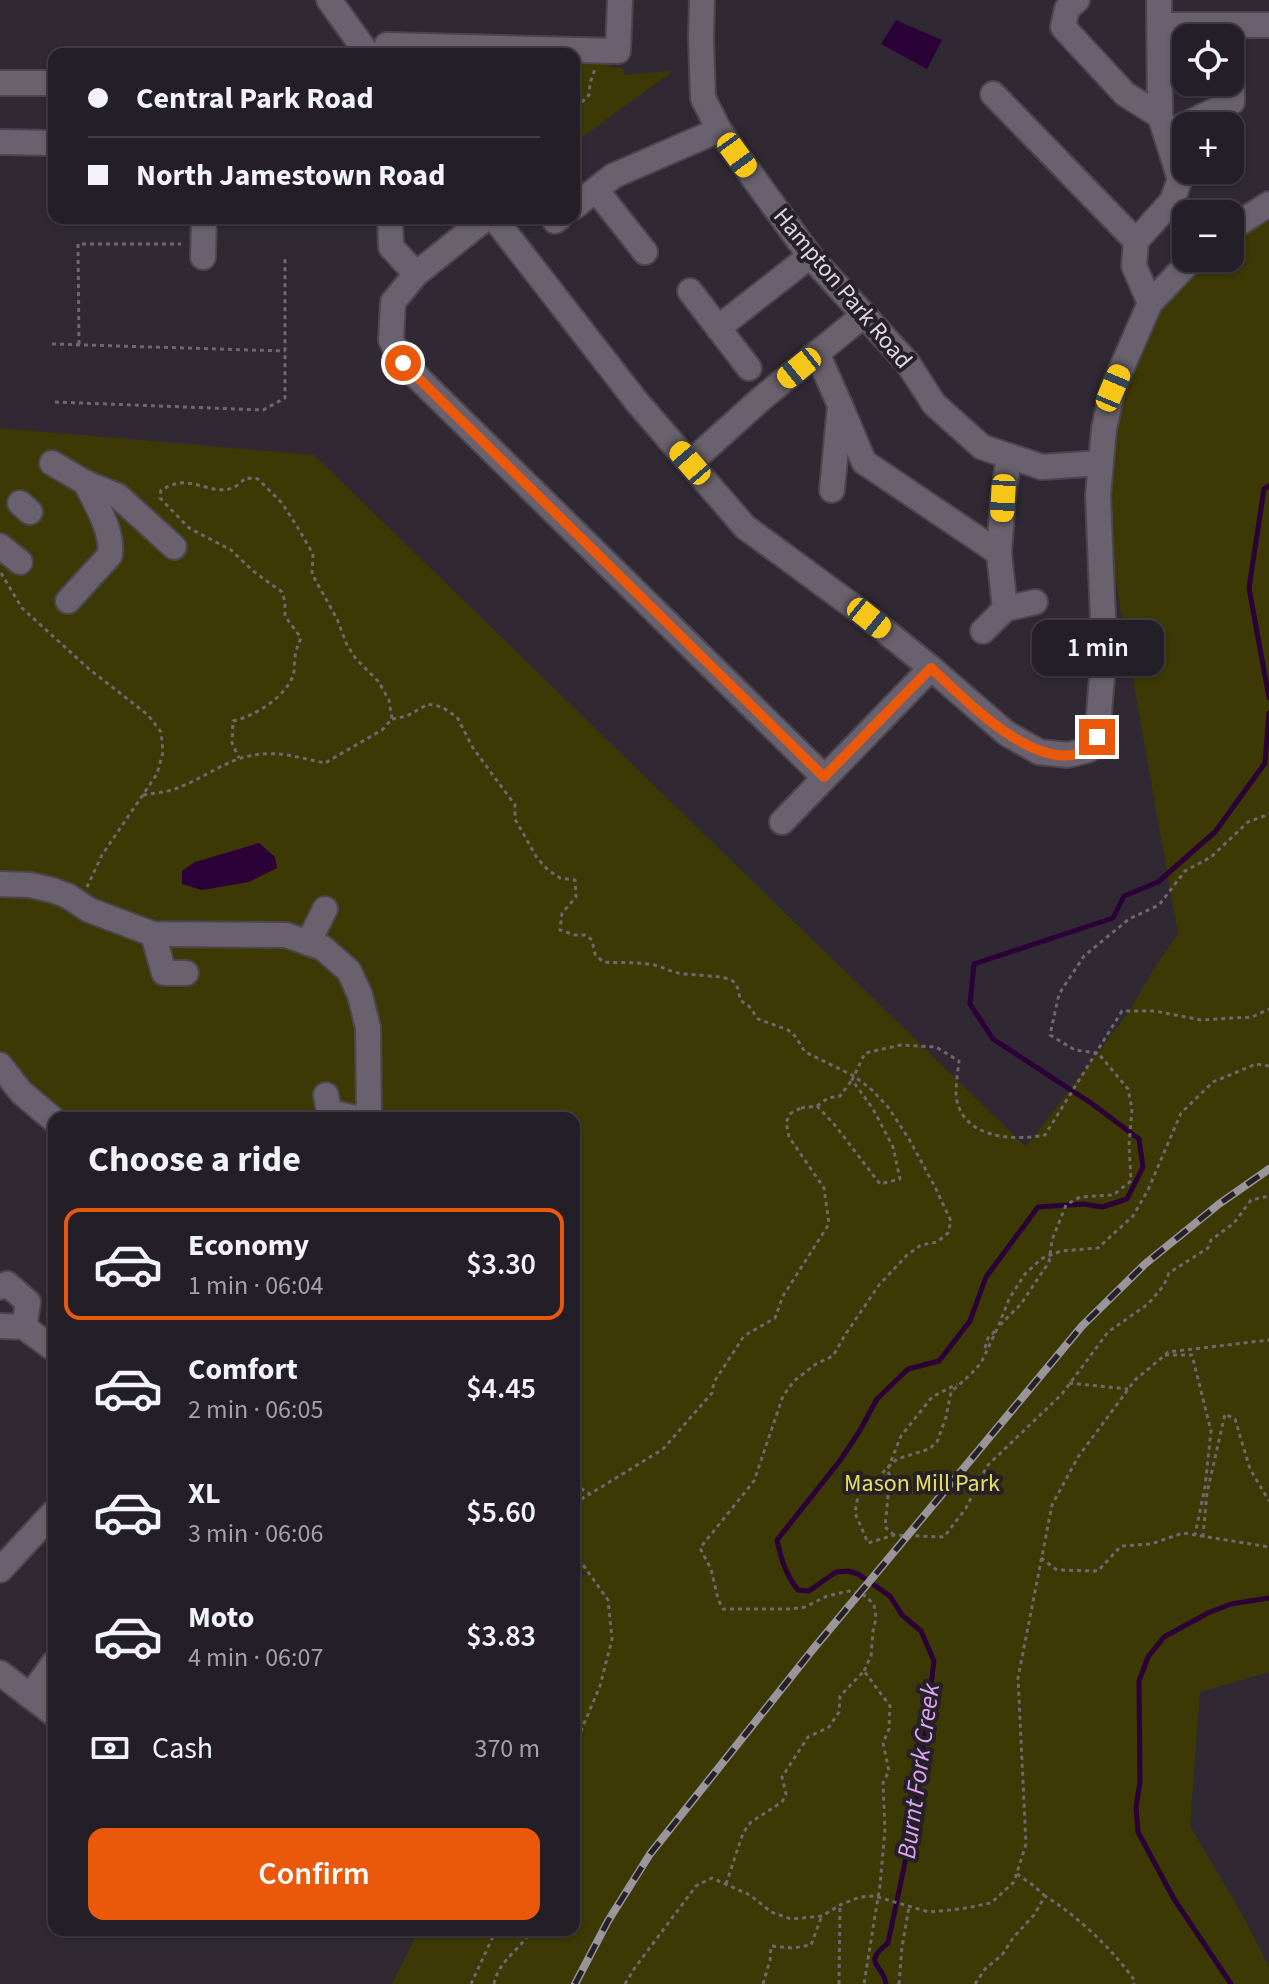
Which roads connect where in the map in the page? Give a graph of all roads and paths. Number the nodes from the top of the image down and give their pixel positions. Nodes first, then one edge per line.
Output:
1 (329, 0) edge
2 (620, 0) edge
3 (702, 0) edge
4 (1077, 0) edge
5 (1159, 0) edge
6 (1160, 25) junction
7 (1172, 25) edge
8 (1244, 25) edge
9 (1269, 25) edge
10 (363, 48) edge
11 (580, 50) edge
12 (607, 50) junction
13 (0, 83) edge
14 (48, 83) edge
15 (993, 94) dead end
16 (1232, 96) edge
17 (580, 103) edge
18 (1163, 125) junction
19 (719, 130) junction
20 (0, 142) edge
21 (48, 143) edge
22 (596, 190) junction
23 (580, 202) edge
24 (1269, 204) edge
25 (1244, 220) edge
26 (204, 224) edge
27 (390, 224) edge
28 (478, 224) edge
29 (499, 224) edge
30 (1136, 241) junction
31 (181, 244) dead end
32 (645, 252) dead end
33 (285, 256) dead end
34 (810, 256) junction
35 (203, 257) dead end
36 (1180, 272) edge
37 (416, 274) junction
38 (690, 291) dead end
39 (1150, 303) junction
40 (864, 315) junction
41 (718, 328) junction
42 (52, 344) dead end
43 (79, 344) junction
44 (285, 351) junction
45 (817, 353) junction
46 (749, 368) dead end
47 (55, 402) dead end
48 (840, 405) junction
49 (1009, 456) junction
50 (52, 463) dead end
51 (690, 463) junction
52 (1101, 463) junction
53 (86, 483) junction
54 (832, 490) dead end
55 (0, 546) edge
56 (174, 547) dead end
57 (999, 553) junction
58 (10, 566) edge
59 (68, 601) dead end
60 (1035, 602) dead end
61 (1005, 609) junction
62 (983, 631) dead end
63 (931, 668) junction
64 (392, 719) junction
65 (239, 758) junction
66 (824, 777) junction
67 (143, 795) junction
68 (1269, 814) edge
69 (782, 822) dead end
70 (0, 884) edge
71 (85, 891) dead end
72 (325, 909) dead end
73 (153, 934) junction
74 (308, 943) junction
75 (186, 973) dead end
76 (1269, 1009) edge
77 (0, 1065) edge
78 (1269, 1066) edge
79 (853, 1078) junction
80 (326, 1095) dead end
81 (817, 1106) junction
82 (329, 1112) edge
83 (369, 1112) edge
84 (48, 1115) edge
85 (1269, 1196) edge
86 (1050, 1256) junction
87 (0, 1287) edge
88 (12, 1327) edge
89 (998, 1328) junction
90 (1269, 1340) edge
91 (48, 1346) edge
92 (1165, 1355) junction
93 (964, 1380) junction
94 (1069, 1383) junction
95 (1128, 1389) junction
96 (889, 1466) junction
97 (580, 1488) edge
98 (590, 1494) junction
99 (580, 1500) edge
100 (1269, 1501) edge
101 (48, 1518) edge
102 (894, 1535) junction
103 (1195, 1535) junction
104 (1203, 1537) junction
105 (1269, 1547) edge
106 (1041, 1558) junction
107 (580, 1560) edge
108 (0, 1570) edge
109 (48, 1671) edge
110 (864, 1671) junction
111 (0, 1673) edge
112 (30, 1696) junction
113 (48, 1710) edge
114 (580, 1733) edge
115 (1017, 1874) junction
116 (726, 1884) junction
117 (877, 1896) junction
118 (1045, 1896) junction
119 (840, 1905) junction
120 (909, 1907) junction
121 (822, 1916) junction
122 (493, 1936) edge
123 (528, 1936) edge
124 (471, 1984) edge
125 (494, 1984) edge
126 (625, 1984) edge
127 (763, 1984) edge
128 (839, 1984) edge
129 (864, 1984) edge
130 (899, 1984) edge
131 (975, 1984) edge
132 (1134, 1984) edge

1 - 10 street
2 - 12 street
3 - 19 street, Hampton Park Road
4 - 18 street
5 - 6 street
6 - 7 street
6 - 18 street
8 - 9 street
11 - 12 street
12 - 17 path
13 - 14 street
15 - 30 street
16 - 18 street
18 - 30 street
19 - 22 street
19 - 34 street, Hampton Park Road
20 - 21 street
22 - 23 street
22 - 32 street
24 - 25 street
26 - 35 street
27 - 37 street
28 - 37 street
29 - 51 street
30 - 39 street
31 - 43 path
33 - 44 path
34 - 40 street, Hampton Park Road
34 - 41 street
36 - 39 street
37 - 66 street
38 - 41 street
39 - 52 street
40 - 45 street
40 - 49 street, Hampton Park Road
41 - 46 street
42 - 43 path
43 - 44 path
44 - 47 path
45 - 48 street
45 - 51 street
48 - 54 street
48 - 57 street
49 - 52 street, Hampton Park Road
49 - 57 street
50 - 53 street
51 - 63 street
52 - 63 street
53 - 56 street
53 - 59 street
55 - 58 street
57 - 61 street
58 - 67 path
60 - 61 street
61 - 62 street
63 - 66 street
64 - 65 path
64 - 65 path
64 - 79 path
65 - 67 path
66 - 69 street
67 - 71 path
68 - 86 path
70 - 73 street
72 - 74 street
73 - 74 street
73 - 75 street
74 - 83 street
76 - 79 path, bridge
77 - 84 street
78 - 86 path
79 - 81 path
79 - 81 path, bridge
79 - 110 path
80 - 82 street
81 - 98 path, bridge
85 - 94 path
86 - 89 path
86 - 89 path
87 - 88 street
88 - 91 street
89 - 93 path
90 - 92 path
92 - 95 path
92 - 103 path
93 - 96 path
93 - 96 path
94 - 95 path
94 - 102 path
95 - 106 path
96 - 102 path
96 - 102 path
97 - 98 path
98 - 99 path
100 - 104 path
101 - 108 street
103 - 104 path
103 - 106 path
104 - 105 path
106 - 115 path
107 - 114 path
109 - 112 street
110 - 116 path
110 - 117 path
111 - 112 street
112 - 113 street
115 - 118 path
115 - 120 path
116 - 121 path
116 - 126 path
117 - 119 path
117 - 120 path
117 - 129 path
118 - 131 path
118 - 132 path
119 - 121 path
119 - 128 path
120 - 130 path
121 - 127 path
122 - 124 path
123 - 125 path

